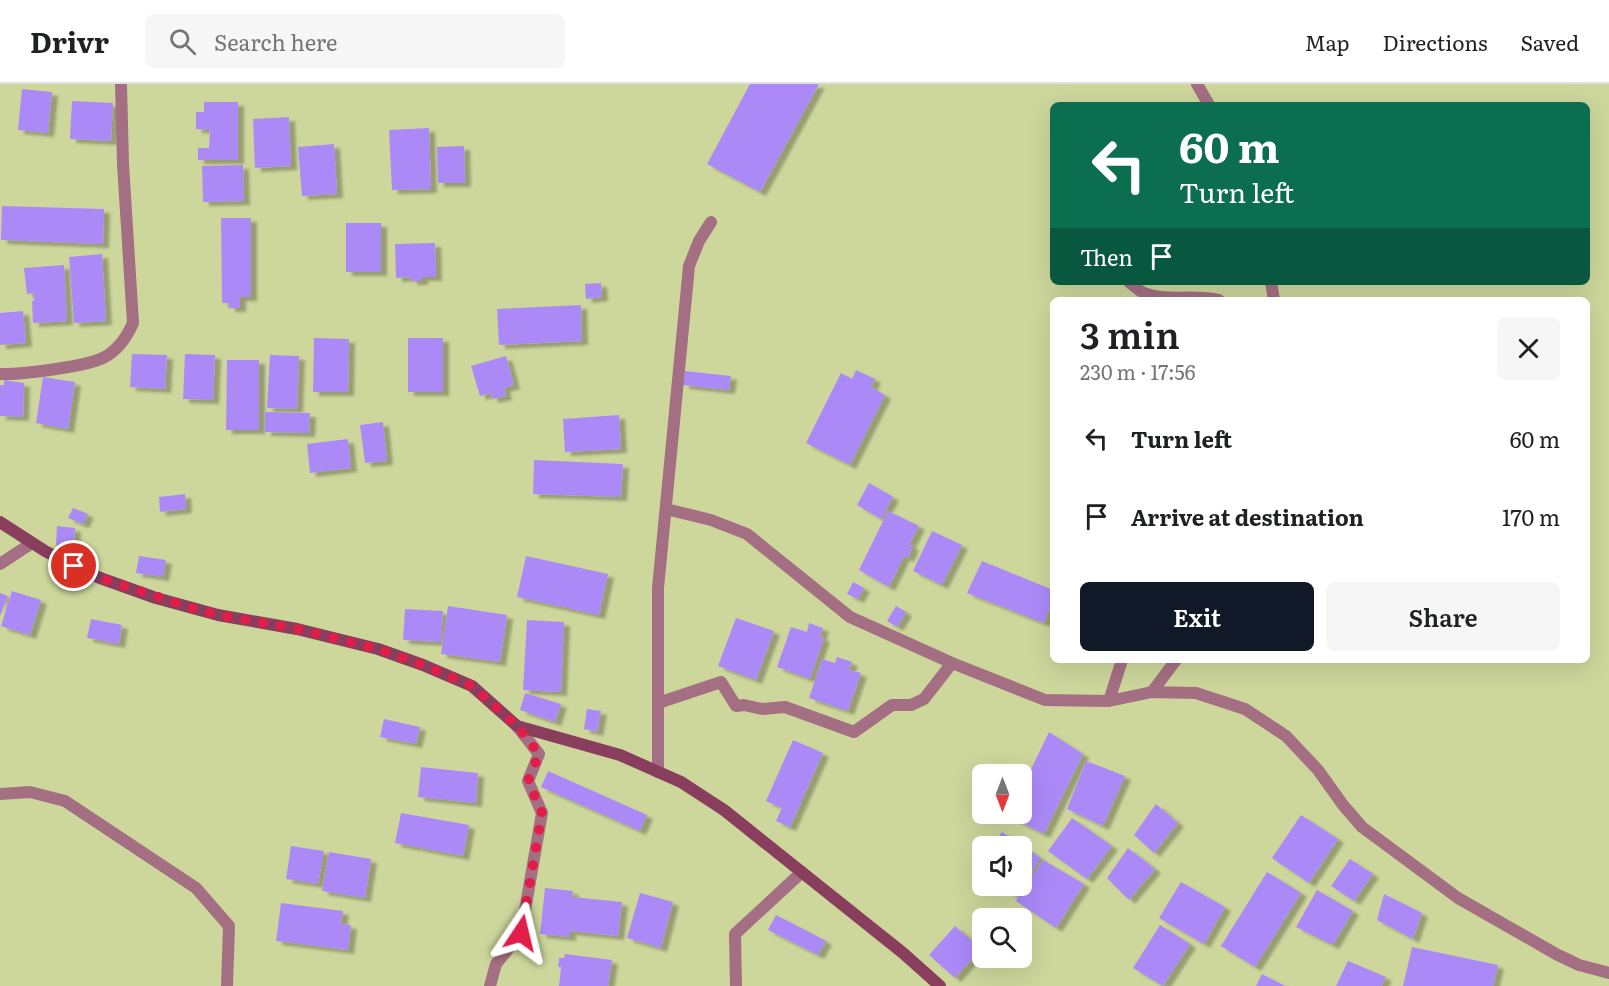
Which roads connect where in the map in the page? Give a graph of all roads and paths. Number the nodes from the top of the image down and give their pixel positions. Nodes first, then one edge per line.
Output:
1 (121, 84) edge
2 (1197, 84) edge
3 (1207, 102) edge
4 (711, 222) dead end
5 (1133, 285) edge
6 (1170, 297) edge
7 (1170, 297) edge
8 (1206, 297) edge
9 (0, 374) edge
10 (666, 509) junction
11 (0, 522) edge
12 (32, 543) junction
13 (0, 564) edge
14 (952, 663) junction
15 (1121, 663) edge
16 (1174, 663) edge
17 (1152, 692) junction
18 (1109, 701) junction
19 (658, 703) junction
20 (517, 726) junction
21 (658, 772) junction
22 (0, 794) edge
23 (801, 872) junction
24 (1609, 973) edge
25 (227, 986) edge
26 (490, 986) edge
27 (736, 986) edge
28 (940, 986) edge

1 - 9 street
2 - 3 street
4 - 10 street
5 - 7 street
6 - 8 street
10 - 14 street
10 - 19 street
11 - 12 street
12 - 13 street
12 - 20 street
14 - 18 street
14 - 19 street
15 - 18 street
16 - 17 street
17 - 18 street
17 - 24 street
19 - 21 street
20 - 21 street
20 - 26 street
21 - 23 street
22 - 25 street
23 - 27 street
23 - 28 street

